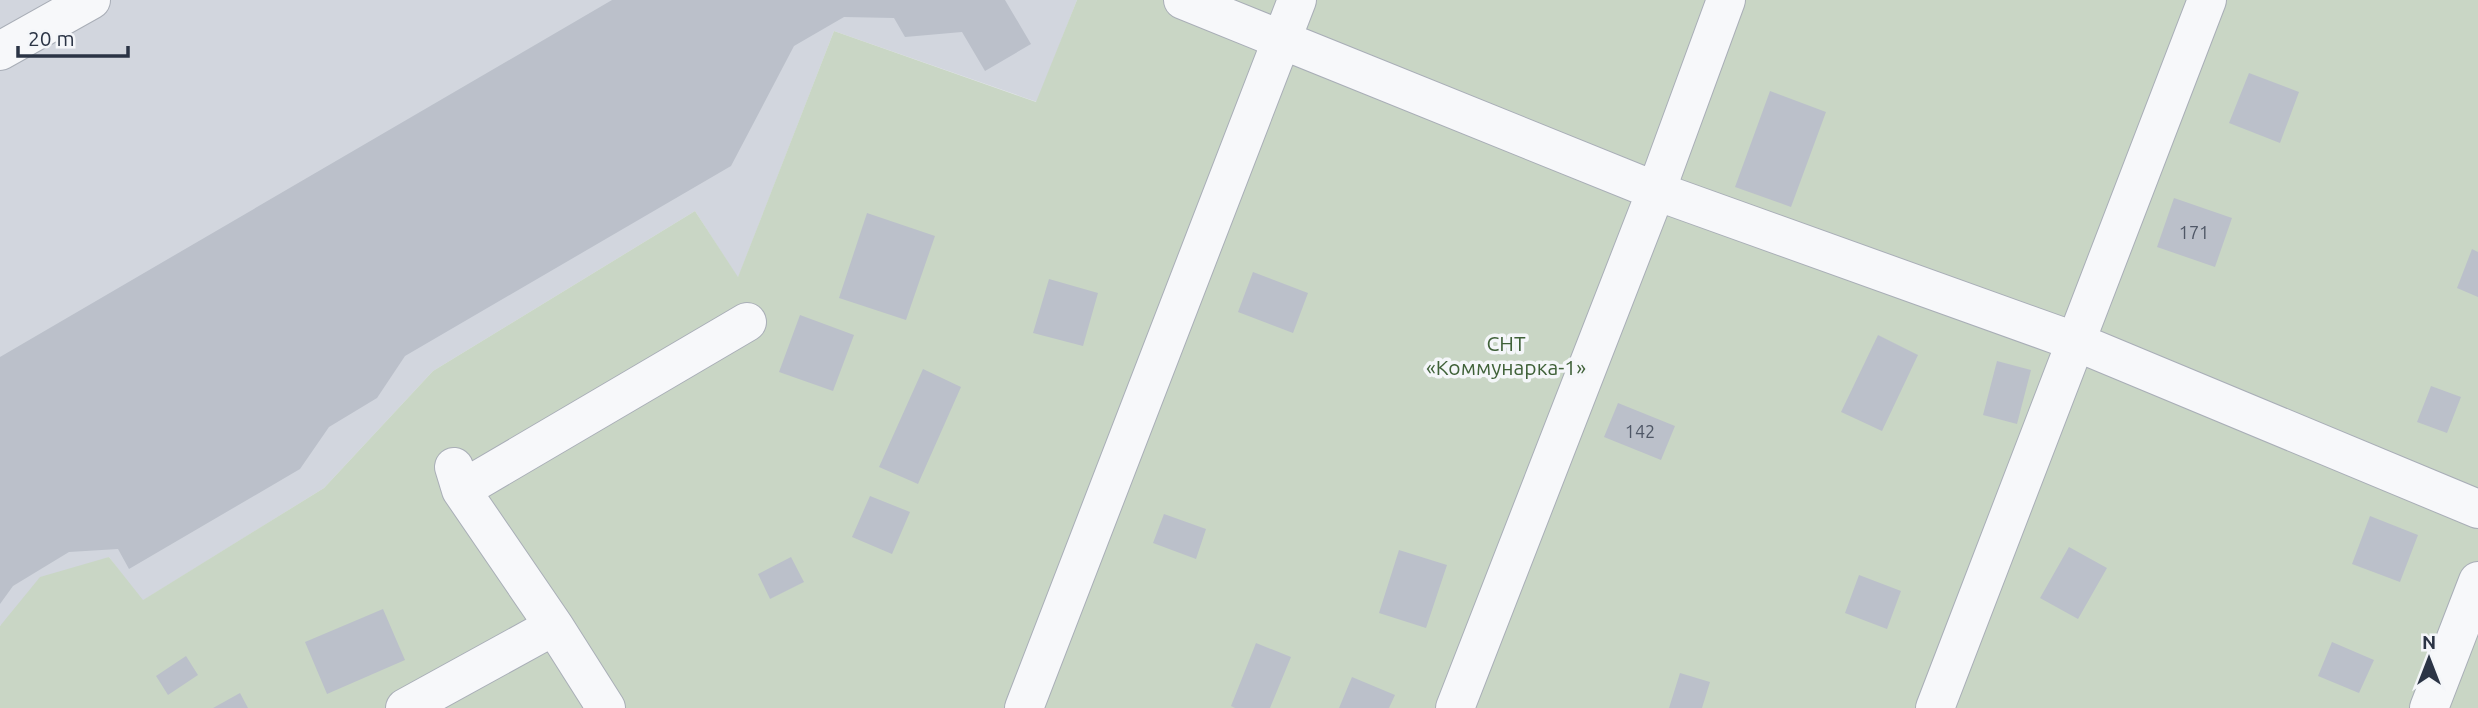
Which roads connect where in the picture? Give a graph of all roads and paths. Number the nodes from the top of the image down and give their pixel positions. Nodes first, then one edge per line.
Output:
1 (91, 0) edge
2 (1183, 0) edge
3 (1297, 0) edge
4 (1726, 0) edge
5 (2207, 0) edge
6 (1282, 39) junction
7 (0, 51) edge
8 (1656, 191) junction
9 (747, 322) dead end
10 (2074, 341) junction
11 (2478, 509) edge
12 (2478, 581) edge
13 (554, 626) junction
14 (405, 708) edge
15 (606, 708) edge
16 (1024, 708) edge
17 (1455, 708) edge
18 (1935, 708) edge
19 (2429, 708) edge

1 - 7 street
2 - 6 street
3 - 6 street
4 - 8 street
5 - 10 street
6 - 8 street
6 - 16 street
8 - 10 street
8 - 17 street
9 - 13 street
10 - 11 street
10 - 18 street
12 - 19 street
13 - 14 street
13 - 15 street

